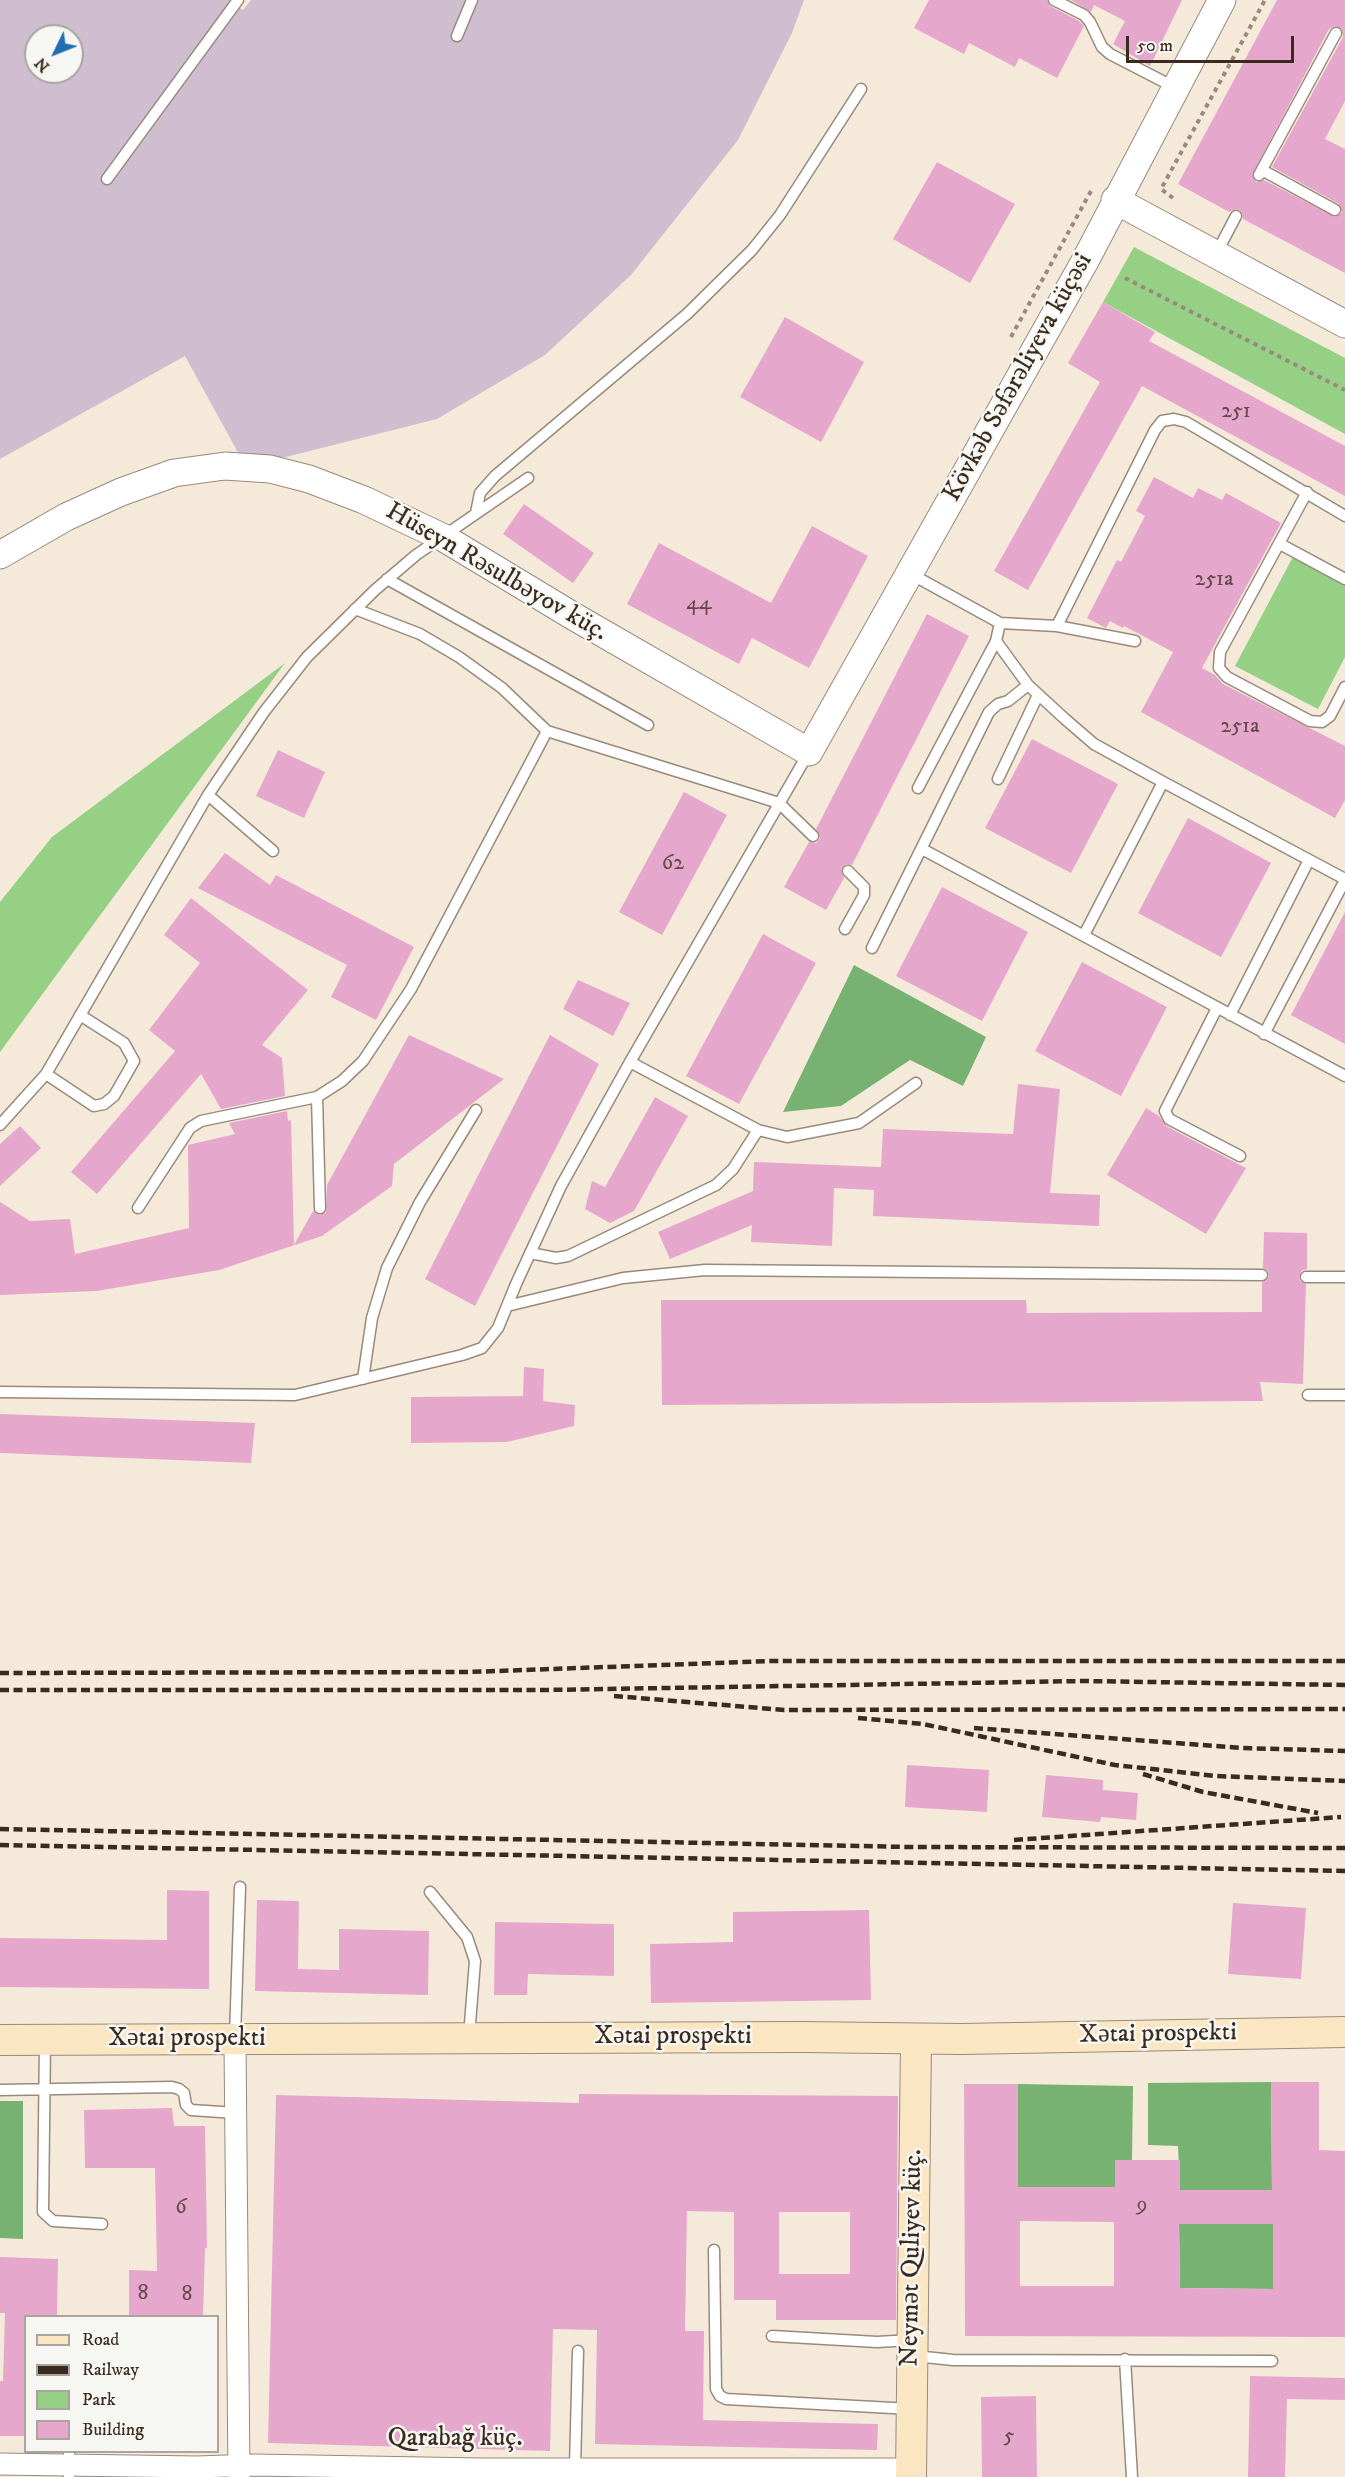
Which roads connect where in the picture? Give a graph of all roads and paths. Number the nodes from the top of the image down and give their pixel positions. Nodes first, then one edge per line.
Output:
1 (238, 0) edge
2 (472, 0) edge
3 (1054, 0) edge
4 (1222, 0) edge
5 (1265, 0) edge
6 (1336, 33) dead end
7 (457, 36) dead end
8 (1176, 88) junction
9 (861, 89) dead end
10 (107, 179) dead end
11 (1173, 198) dead end
12 (1115, 200) junction
13 (1335, 210) dead end
14 (1236, 216) dead end
15 (1216, 255) junction
16 (1125, 278) dead end
17 (1345, 324) edge
18 (1345, 390) edge
19 (528, 478) dead end
20 (1307, 492) junction
21 (476, 513) junction
22 (1345, 516) edge
23 (444, 538) junction
24 (1280, 544) junction
25 (0, 555) edge
26 (909, 573) junction
27 (387, 579) junction
28 (1345, 579) edge
29 (356, 609) junction
30 (1000, 623) junction
31 (1057, 626) junction
32 (996, 641) junction
33 (1135, 641) dead end
34 (1028, 685) junction
35 (1345, 687) edge
36 (1038, 695) junction
37 (648, 725) dead end
38 (547, 731) junction
39 (809, 752) junction
40 (998, 779) dead end
41 (1163, 782) junction
42 (918, 788) dead end
43 (208, 795) junction
44 (779, 803) junction
45 (813, 836) dead end
46 (922, 849) junction
47 (273, 851) dead end
48 (1309, 860) junction
49 (848, 871) dead end
50 (1345, 879) edge
51 (845, 929) dead end
52 (1084, 934) junction
53 (872, 948) dead end
54 (1217, 1008) junction
55 (80, 1015) junction
56 (1230, 1015) junction
57 (1264, 1034) junction
58 (630, 1062) junction
59 (46, 1074) junction
60 (1345, 1076) edge
61 (916, 1083) dead end
62 (317, 1097) junction
63 (476, 1110) dead end
64 (0, 1125) edge
65 (758, 1130) junction
66 (1240, 1156) dead end
67 (138, 1208) dead end
68 (320, 1208) dead end
69 (530, 1253) junction
70 (1262, 1275) dead end
71 (1306, 1277) dead end
72 (1345, 1277) edge
73 (507, 1306) junction
74 (363, 1379) junction
75 (0, 1392) edge
76 (1308, 1395) dead end
77 (1345, 1395) edge
78 (240, 1887) dead end
79 (430, 1892) dead end
80 (1345, 2032) edge
81 (469, 2039) junction
82 (915, 2039) junction
83 (0, 2040) edge
84 (45, 2040) junction
85 (235, 2040) junction
86 (1, 2090) edge
87 (43, 2091) junction
88 (236, 2113) junction
89 (102, 2224) dead end
90 (714, 2250) dead end
91 (772, 2336) dead end
92 (912, 2348) junction
93 (578, 2351) dead end
94 (1125, 2359) junction
95 (1272, 2361) dead end
96 (912, 2409) junction
97 (0, 2464) edge
98 (69, 2464) edge
99 (575, 2467) junction
100 (239, 2471) edge
101 (910, 2473) edge
102 (1132, 2477) edge

1 - 10 lane
2 - 7 lane
3 - 8 lane
4 - 8 street, Kövkəb Səfərəliyeva küçəsi
5 - 11 path
6 - 13 lane
8 - 12 street, Kövkəb Səfərəliyeva küçəsi
9 - 21 lane
12 - 15 street
12 - 26 street, Kövkəb Səfərəliyeva küçəsi
14 - 15 lane
15 - 17 street
16 - 18 path
19 - 21 lane
20 - 22 lane
20 - 24 lane
20 - 31 lane
21 - 23 lane
23 - 25 street, Hüseyn Rəsulbəyov küç.
23 - 27 lane
23 - 39 street, Hüseyn Rəsulbəyov küç.
24 - 28 lane
24 - 35 lane
26 - 30 lane
26 - 39 street, Kövkəb Səfərəliyeva küçəsi
27 - 29 lane
27 - 37 lane
29 - 38 lane
29 - 43 lane
30 - 31 lane
30 - 32 lane
31 - 33 lane
32 - 34 lane
32 - 42 lane
34 - 36 lane
34 - 46 lane
36 - 40 lane
36 - 41 lane
38 - 44 lane
38 - 62 lane
39 - 44 lane
41 - 48 lane
41 - 52 lane
43 - 47 lane
43 - 55 lane
44 - 45 lane
44 - 58 lane
46 - 52 lane
46 - 53 lane
48 - 50 lane
48 - 56 lane
49 - 51 lane
50 - 57 lane
52 - 54 lane
54 - 56 lane
54 - 66 lane
55 - 59 lane
55 - 59 lane
56 - 57 lane
57 - 60 lane
58 - 65 lane
58 - 69 lane
59 - 64 lane
61 - 65 lane
62 - 67 lane
62 - 68 lane
63 - 74 lane
65 - 69 lane
69 - 73 lane
70 - 73 lane
71 - 72 lane
73 - 74 lane
74 - 75 lane
76 - 77 lane
78 - 85 lane
79 - 81 lane
80 - 82 main road, Xətai prospekti
81 - 82 main road, Xətai prospekti
81 - 85 main road, Xətai prospekti
82 - 92 main road, Neymət Quliyev küç.
83 - 84 main road, Xətai prospekti
84 - 85 main road, Xətai prospekti
84 - 87 lane
85 - 88 street
86 - 87 lane
87 - 88 lane
87 - 89 lane
88 - 100 street
90 - 96 lane
91 - 92 lane
92 - 94 lane
92 - 96 main road, Neymət Quliyev küç.
93 - 99 lane
94 - 95 lane
94 - 102 lane
96 - 101 main road, Neymət Quliyev küç.
97 - 98 street, Qarabağ küç.
98 - 100 street, Qarabağ küç.
99 - 100 street, Qarabağ küç.
99 - 101 street, Qarabağ küç.

